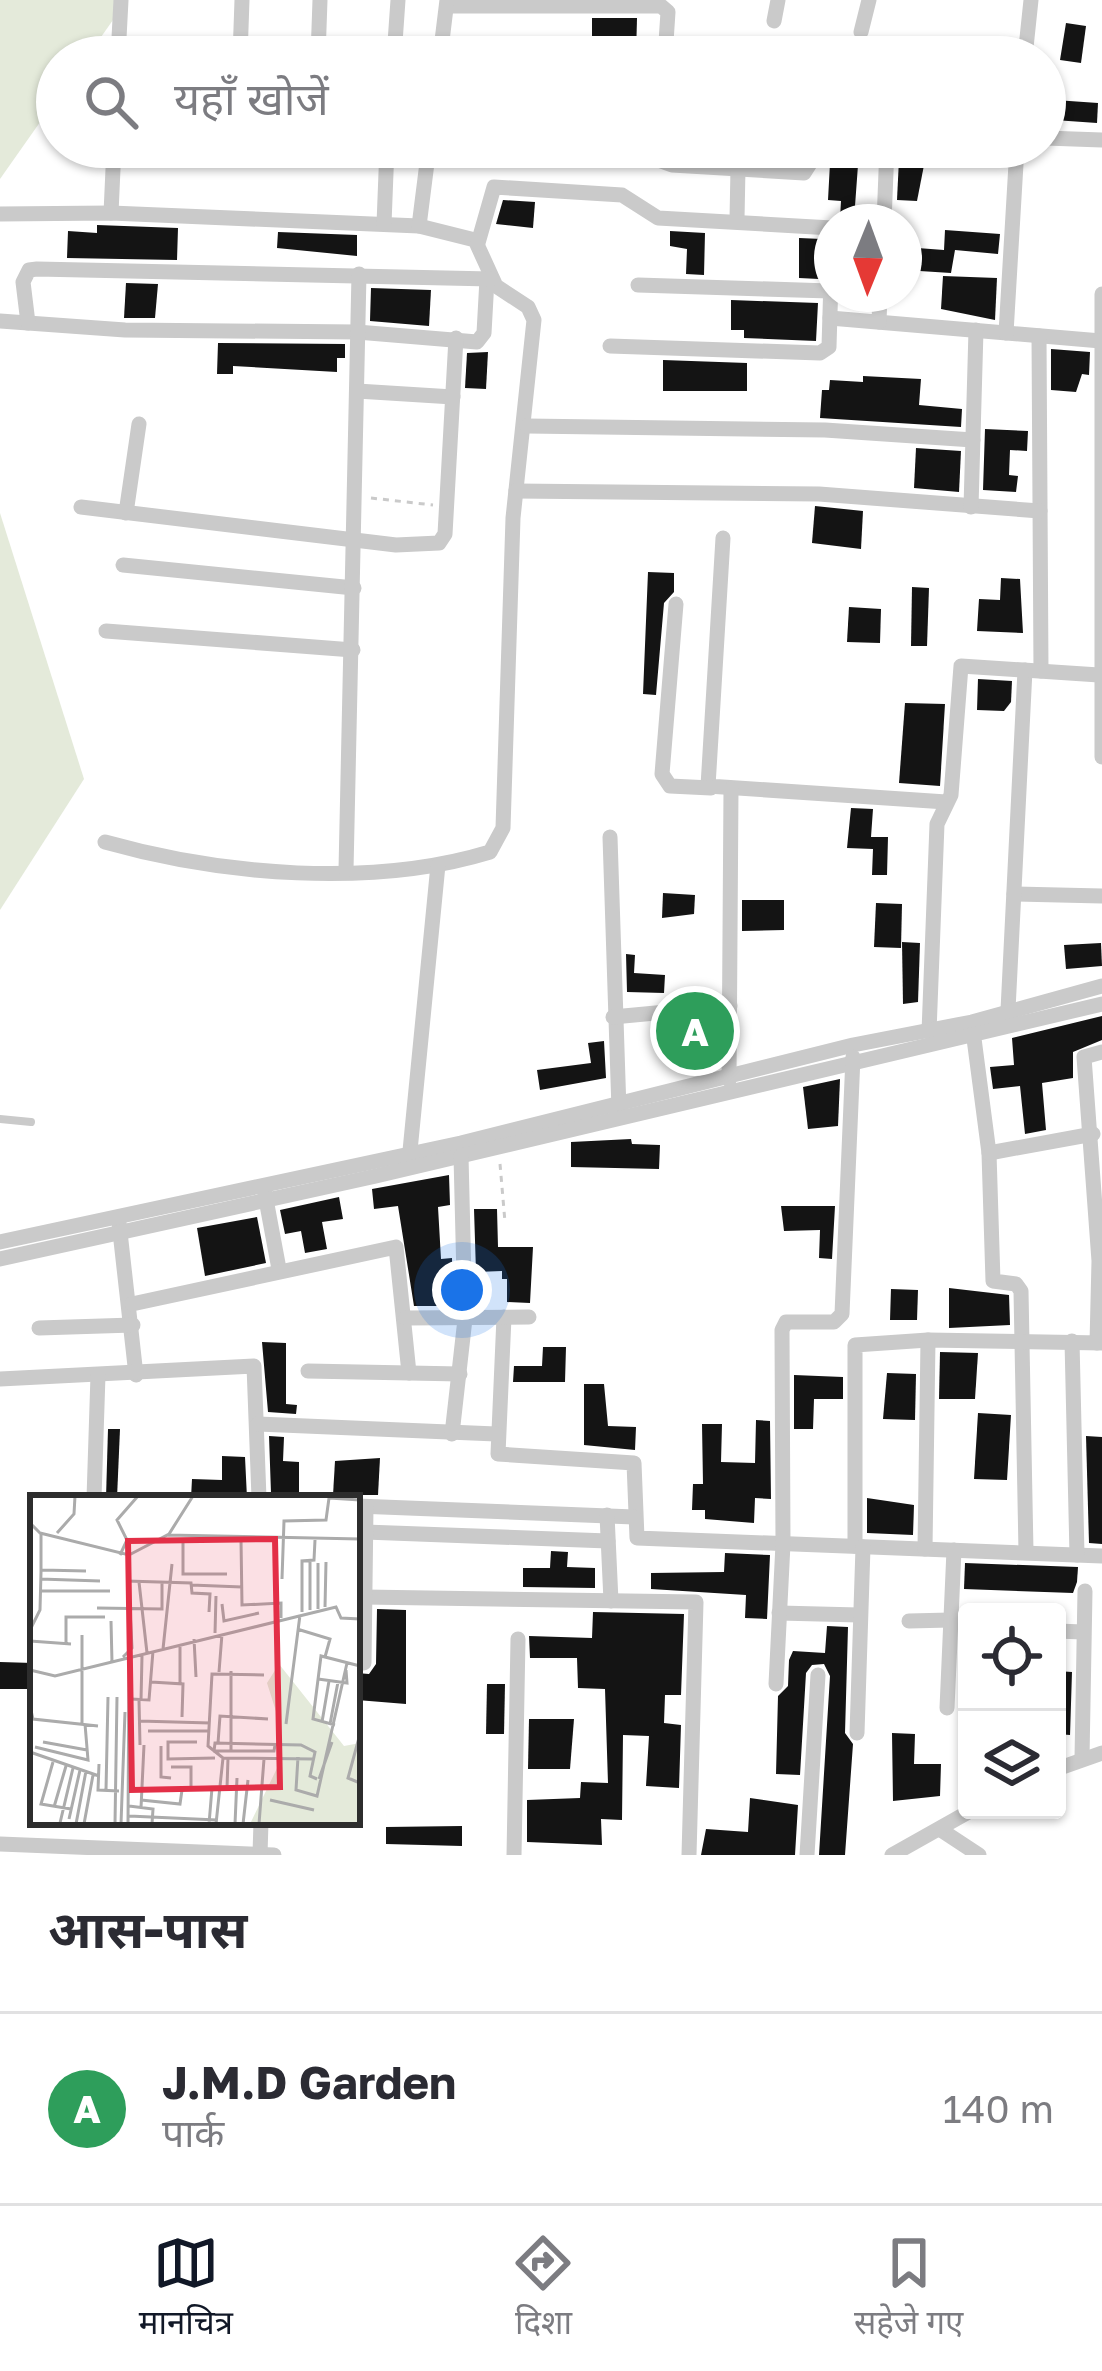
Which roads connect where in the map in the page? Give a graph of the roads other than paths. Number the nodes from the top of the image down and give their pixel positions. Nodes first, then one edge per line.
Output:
1 (121, 0) edge
2 (242, 0) edge
3 (320, 0) edge
4 (398, 0) edge
5 (778, 0) edge
6 (869, 0) edge
7 (1030, 0) edge
8 (447, 3) edge
9 (506, 3) edge
10 (575, 3) edge
11 (624, 4) edge
12 (670, 4) edge
13 (775, 21) dead end
14 (861, 32) dead end
15 (119, 36) edge
16 (241, 36) edge
17 (319, 36) edge
18 (395, 36) edge
19 (443, 36) edge
20 (667, 36) edge
21 (1027, 36) edge
22 (1066, 139) edge
23 (1102, 140) edge
24 (113, 168) edge
25 (386, 168) edge
26 (426, 168) edge
27 (738, 168) joint
28 (807, 168) edge
29 (886, 168) edge
30 (1016, 168) edge
31 (885, 204) edge
32 (111, 213) junction
33 (0, 214) edge
34 (736, 219) junction
35 (384, 224) junction
36 (419, 226) junction
37 (814, 226) edge
38 (478, 243) junction
39 (359, 274) junction
40 (489, 279) junction
41 (638, 285) dead end
42 (814, 291) edge
43 (1102, 293) edge
44 (830, 312) edge
45 (879, 312) edge
46 (830, 318) junction
47 (0, 321) edge
48 (879, 322) junction
49 (28, 323) junction
50 (976, 330) junction
51 (357, 332) junction
52 (1006, 333) junction
53 (1040, 335) junction
54 (456, 338) junction
55 (1101, 341) edge
56 (610, 346) dead end
57 (357, 391) junction
58 (453, 397) junction
59 (139, 424) dead end
60 (527, 426) junction
61 (973, 440) junction
62 (516, 490) junction
63 (81, 507) dead end
64 (971, 507) junction
65 (1040, 511) junction
66 (127, 513) junction
67 (722, 538) dead end
68 (355, 539) junction
69 (1102, 558) edge
70 (123, 565) dead end
71 (354, 588) junction
72 (676, 604) dead end
73 (106, 631) dead end
74 (353, 650) junction
75 (1033, 670) junction
76 (1100, 675) edge
77 (1102, 758) edge
78 (711, 788) junction
79 (731, 789) junction
80 (946, 802) junction
81 (610, 837) dead end
82 (104, 842) dead end
83 (438, 865) junction
84 (346, 870) junction
85 (1014, 894) junction
86 (1102, 896) edge
87 (1102, 986) edge
88 (1102, 1004) edge
89 (730, 1006) junction
90 (1008, 1010) junction
91 (613, 1016) junction
92 (973, 1029) junction
93 (929, 1032) junction
94 (853, 1045) junction
95 (1102, 1052) edge
96 (852, 1063) junction
97 (1095, 1066) edge
98 (729, 1083) junction
99 (619, 1111) junction
100 (0, 1119) edge
101 (32, 1122) dead end
102 (1093, 1134) junction
103 (989, 1153) junction
104 (461, 1156) junction
105 (409, 1161) junction
106 (265, 1193) junction
107 (119, 1224) junction
108 (0, 1242) edge
109 (0, 1259) edge
110 (1100, 1261) edge
111 (279, 1269) junction
112 (132, 1304) junction
113 (504, 1317) junction
114 (529, 1317) dead end
115 (406, 1318) junction
116 (465, 1319) junction
117 (133, 1325) junction
118 (39, 1328) dead end
119 (928, 1340) junction
120 (1021, 1340) junction
121 (1072, 1341) junction
122 (1099, 1343) edge
123 (308, 1371) dead end
124 (409, 1373) junction
125 (460, 1374) junction
126 (98, 1375) junction
127 (136, 1375) junction
128 (0, 1379) edge
129 (258, 1424) junction
130 (452, 1434) junction
131 (496, 1435) junction
132 (94, 1495) edge
133 (259, 1495) edge
134 (361, 1506) edge
135 (607, 1515) junction
136 (634, 1517) junction
137 (365, 1532) junction
138 (608, 1541) junction
139 (783, 1544) junction
140 (859, 1547) junction
141 (926, 1549) junction
142 (954, 1550) junction
143 (1027, 1552) junction
144 (1077, 1555) junction
145 (1102, 1556) edge
146 (1085, 1591) dead end
147 (364, 1598) junction
148 (611, 1600) junction
149 (779, 1612) junction
150 (859, 1615) junction
151 (950, 1620) junction
152 (909, 1621) dead end
153 (1066, 1631) edge
154 (1084, 1632) junction
155 (518, 1639) dead end
156 (364, 1664) dead end
157 (818, 1675) dead end
158 (776, 1684) dead end
159 (947, 1708) dead end
160 (857, 1733) dead end
161 (1102, 1754) edge
162 (1082, 1758) junction
163 (1066, 1765) edge
164 (958, 1819) edge
165 (941, 1830) junction
166 (0, 1844) edge
167 (260, 1854) edge
168 (274, 1855) edge
169 (514, 1855) edge
170 (689, 1855) edge
171 (807, 1855) edge
172 (892, 1855) edge
173 (979, 1855) edge

1 - 15 street
2 - 16 street
3 - 17 street
4 - 18 street
5 - 13 street
6 - 14 street
7 - 21 street
8 - 9 street
8 - 19 street
9 - 10 street
10 - 11 street
11 - 12 street
12 - 20 street
22 - 23 street
24 - 32 street
25 - 35 street
26 - 36 street
27 - 28 street
27 - 34 street
29 - 31 street
30 - 52 street
32 - 33 street
32 - 35 street
34 - 37 street
34 - 38 street
35 - 36 street
36 - 38 street
38 - 40 street
39 - 40 street
39 - 49 street
39 - 51 street
40 - 54 street
40 - 60 street
41 - 42 street
43 - 55 street
44 - 46 street
45 - 48 street
46 - 48 street
46 - 56 street
47 - 49 street
48 - 50 street
49 - 51 street
50 - 52 street
50 - 61 street
51 - 54 street
51 - 57 street
52 - 53 street
53 - 55 street
53 - 65 street
54 - 58 street
55 - 69 street
57 - 58 street
57 - 68 street
58 - 68 street
59 - 66 street
60 - 61 street
60 - 62 street
61 - 64 street
62 - 64 street
62 - 83 street
63 - 66 street
64 - 65 street
65 - 75 street
66 - 68 street
67 - 78 street
68 - 71 street
69 - 76 street
70 - 71 street
71 - 74 street
72 - 78 street
73 - 74 street
74 - 84 street
75 - 76 street
75 - 80 street
75 - 85 street
76 - 77 street
78 - 79 street
79 - 80 street
79 - 89 street
80 - 93 street
81 - 91 street
82 - 84 street
83 - 84 street
83 - 105 street
85 - 86 street
85 - 90 street
87 - 90 street
88 - 92 street
89 - 91 street
89 - 98 street
90 - 92 street
91 - 99 street
92 - 93 street
92 - 96 street
92 - 103 street
93 - 94 street
94 - 96 street
94 - 98 street
95 - 97 street
96 - 98 street
96 - 139 street
97 - 102 street
98 - 99 street
99 - 104 street
99 - 105 street
100 - 101 lane
102 - 103 street
102 - 110 street
103 - 120 street
104 - 105 street
104 - 116 street
105 - 106 street
106 - 107 street
106 - 111 street
107 - 108 street
107 - 109 street
107 - 112 street
110 - 122 street
111 - 112 street
111 - 115 street
112 - 117 street
113 - 114 street
113 - 116 street
113 - 131 street
115 - 116 street
115 - 124 street
116 - 125 street
117 - 118 street
117 - 127 street
119 - 120 street
119 - 140 street
119 - 141 street
120 - 121 street
120 - 143 street
121 - 122 street
121 - 144 street
123 - 124 street
124 - 125 street
125 - 130 street
126 - 127 street
126 - 128 street
126 - 132 street
127 - 129 street
129 - 130 street
129 - 133 street
130 - 131 street
131 - 136 street
134 - 135 street
134 - 137 street
135 - 136 street
135 - 138 street
136 - 139 street
137 - 138 street
137 - 147 street
138 - 148 street
139 - 140 street
139 - 149 street
140 - 141 street
140 - 150 street
141 - 142 street
142 - 143 street
142 - 151 street
143 - 144 street
144 - 145 street
146 - 154 street
147 - 148 street
147 - 156 street
148 - 170 street
149 - 150 street
149 - 158 street
150 - 160 street
151 - 152 street
151 - 159 street
153 - 154 street
154 - 162 street
155 - 169 street
157 - 171 street
161 - 162 street
162 - 163 street
164 - 165 street
165 - 172 street
165 - 173 street
166 - 167 street
167 - 168 street

